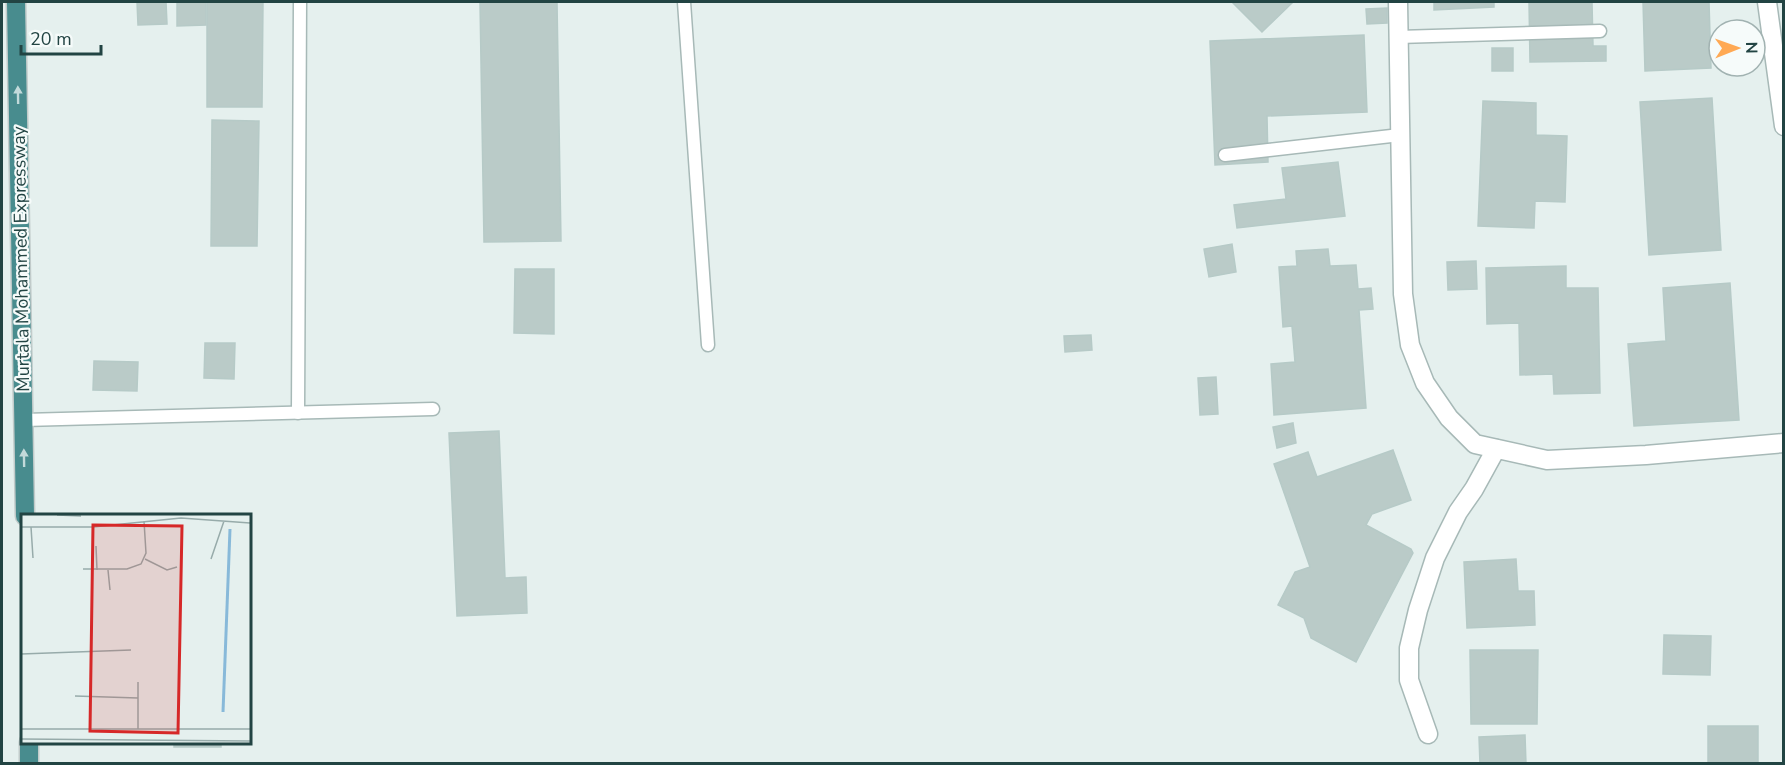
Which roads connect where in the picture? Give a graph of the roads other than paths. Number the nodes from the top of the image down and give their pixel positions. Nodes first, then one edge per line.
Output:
1 (16, 2) edge
2 (300, 2) edge
3 (684, 2) edge
4 (1398, 2) edge
5 (1767, 2) edge
6 (1600, 31) dead end
7 (1398, 37) junction
8 (1784, 126) edge
9 (1400, 135) junction
10 (1225, 155) dead end
11 (708, 345) dead end
12 (433, 409) dead end
13 (298, 412) junction
14 (24, 420) junction
15 (1784, 443) edge
16 (1496, 449) junction
17 (25, 514) edge
18 (1428, 734) dead end
19 (29, 744) edge
20 (29, 764) edge

14 -> 1 highway, Murtala Mohammed Expressway
2 - 13 lane
3 - 11 lane
4 - 7 street
5 - 8 street
6 - 7 lane
7 - 9 street
9 - 10 lane
9 - 16 street
12 - 13 lane
13 - 14 lane
17 -> 14 highway, Murtala Mohammed Expressway
15 - 16 street
16 - 18 street
19 - 20 highway

